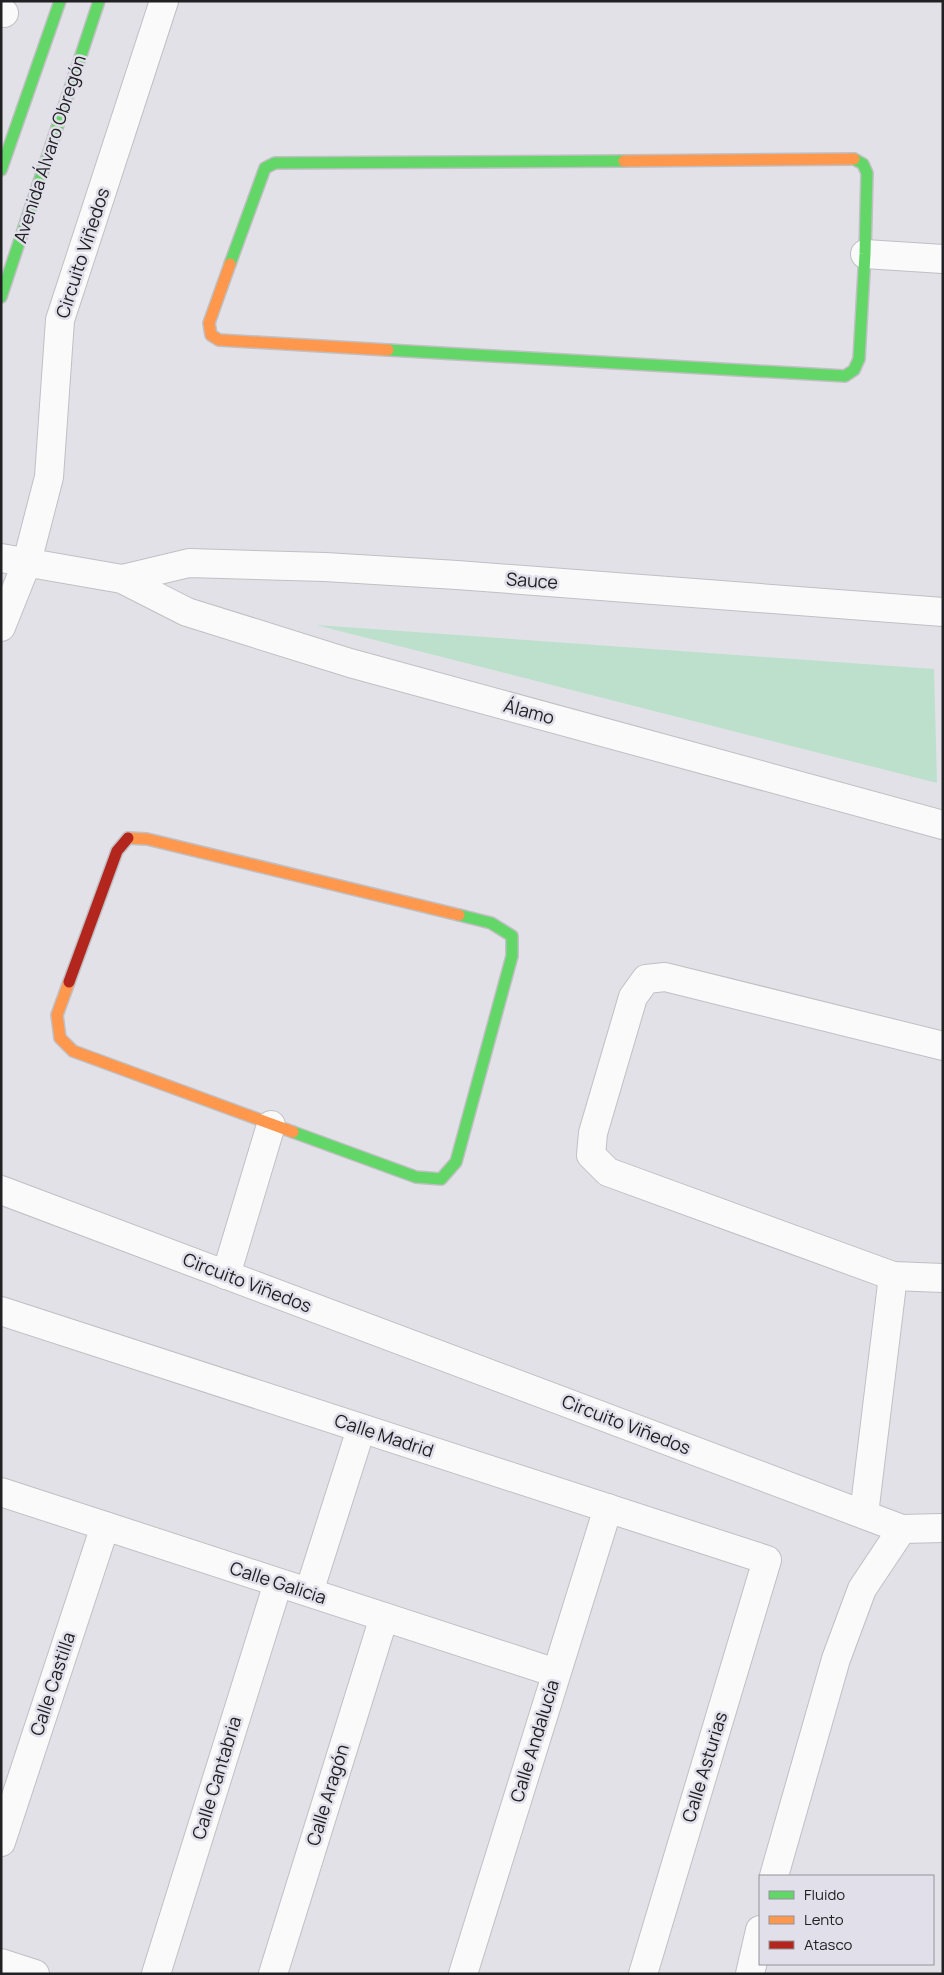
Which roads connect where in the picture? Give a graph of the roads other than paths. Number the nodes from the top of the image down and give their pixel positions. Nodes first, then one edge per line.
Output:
1 (60, 1) edge
2 (99, 1) edge
3 (164, 1) edge
4 (1, 170) edge
5 (866, 254) junction
6 (943, 259) edge
7 (1, 297) edge
8 (14, 560) edge
9 (122, 579) junction
10 (943, 612) edge
11 (1, 626) edge
12 (943, 825) edge
13 (943, 1046) edge
14 (271, 1125) junction
15 (1, 1190) edge
16 (226, 1275) junction
17 (892, 1276) junction
18 (943, 1278) edge
19 (1, 1311) edge
20 (361, 1429) junction
21 (1, 1492) edge
22 (608, 1508) junction
23 (864, 1514) junction
24 (105, 1526) junction
25 (943, 1528) edge
26 (902, 1529) junction
27 (767, 1560) joint
28 (278, 1583) junction
29 (309, 1592) junction
30 (384, 1617) junction
31 (556, 1673) junction
32 (1, 1842) edge
33 (774, 1875) edge
34 (759, 1934) edge
35 (1, 1963) edge
36 (35, 1974) edge
37 (156, 1974) edge
38 (273, 1974) edge
39 (463, 1974) edge
40 (642, 1974) edge
41 (750, 1974) edge

1 - 4 street
2 - 7 street, Avenida Álvaro Obregón
3 - 8 street, Circuito Viñedos
5 - 5 street
5 - 6 street
8 - 9 street
8 - 11 street, Circuito Viñedos
9 - 10 street, Sauce
9 - 12 street, Álamo
13 - 17 street
14 - 14 street
14 - 16 street
15 - 16 street, Circuito Viñedos
16 - 23 street, Circuito Viñedos
17 - 18 street
17 - 23 street
19 - 20 street, Calle Madrid
20 - 22 street, Calle Madrid
20 - 29 street
21 - 24 street, Calle Galicia
22 - 27 street, Calle Madrid
22 - 31 street, Calle Andalucía
23 - 26 street, Circuito Viñedos
24 - 28 street, Calle Galicia
24 - 32 street, Calle Castilla
25 - 26 street
26 - 33 street
27 - 40 street, Calle Asturias
28 - 29 street, Calle Galicia
28 - 37 street, Calle Cantabria
29 - 30 street, Calle Galicia
30 - 31 street, Calle Galicia
30 - 38 street, Calle Aragón
31 - 39 street, Calle Andalucía
34 - 41 street
35 - 36 street

